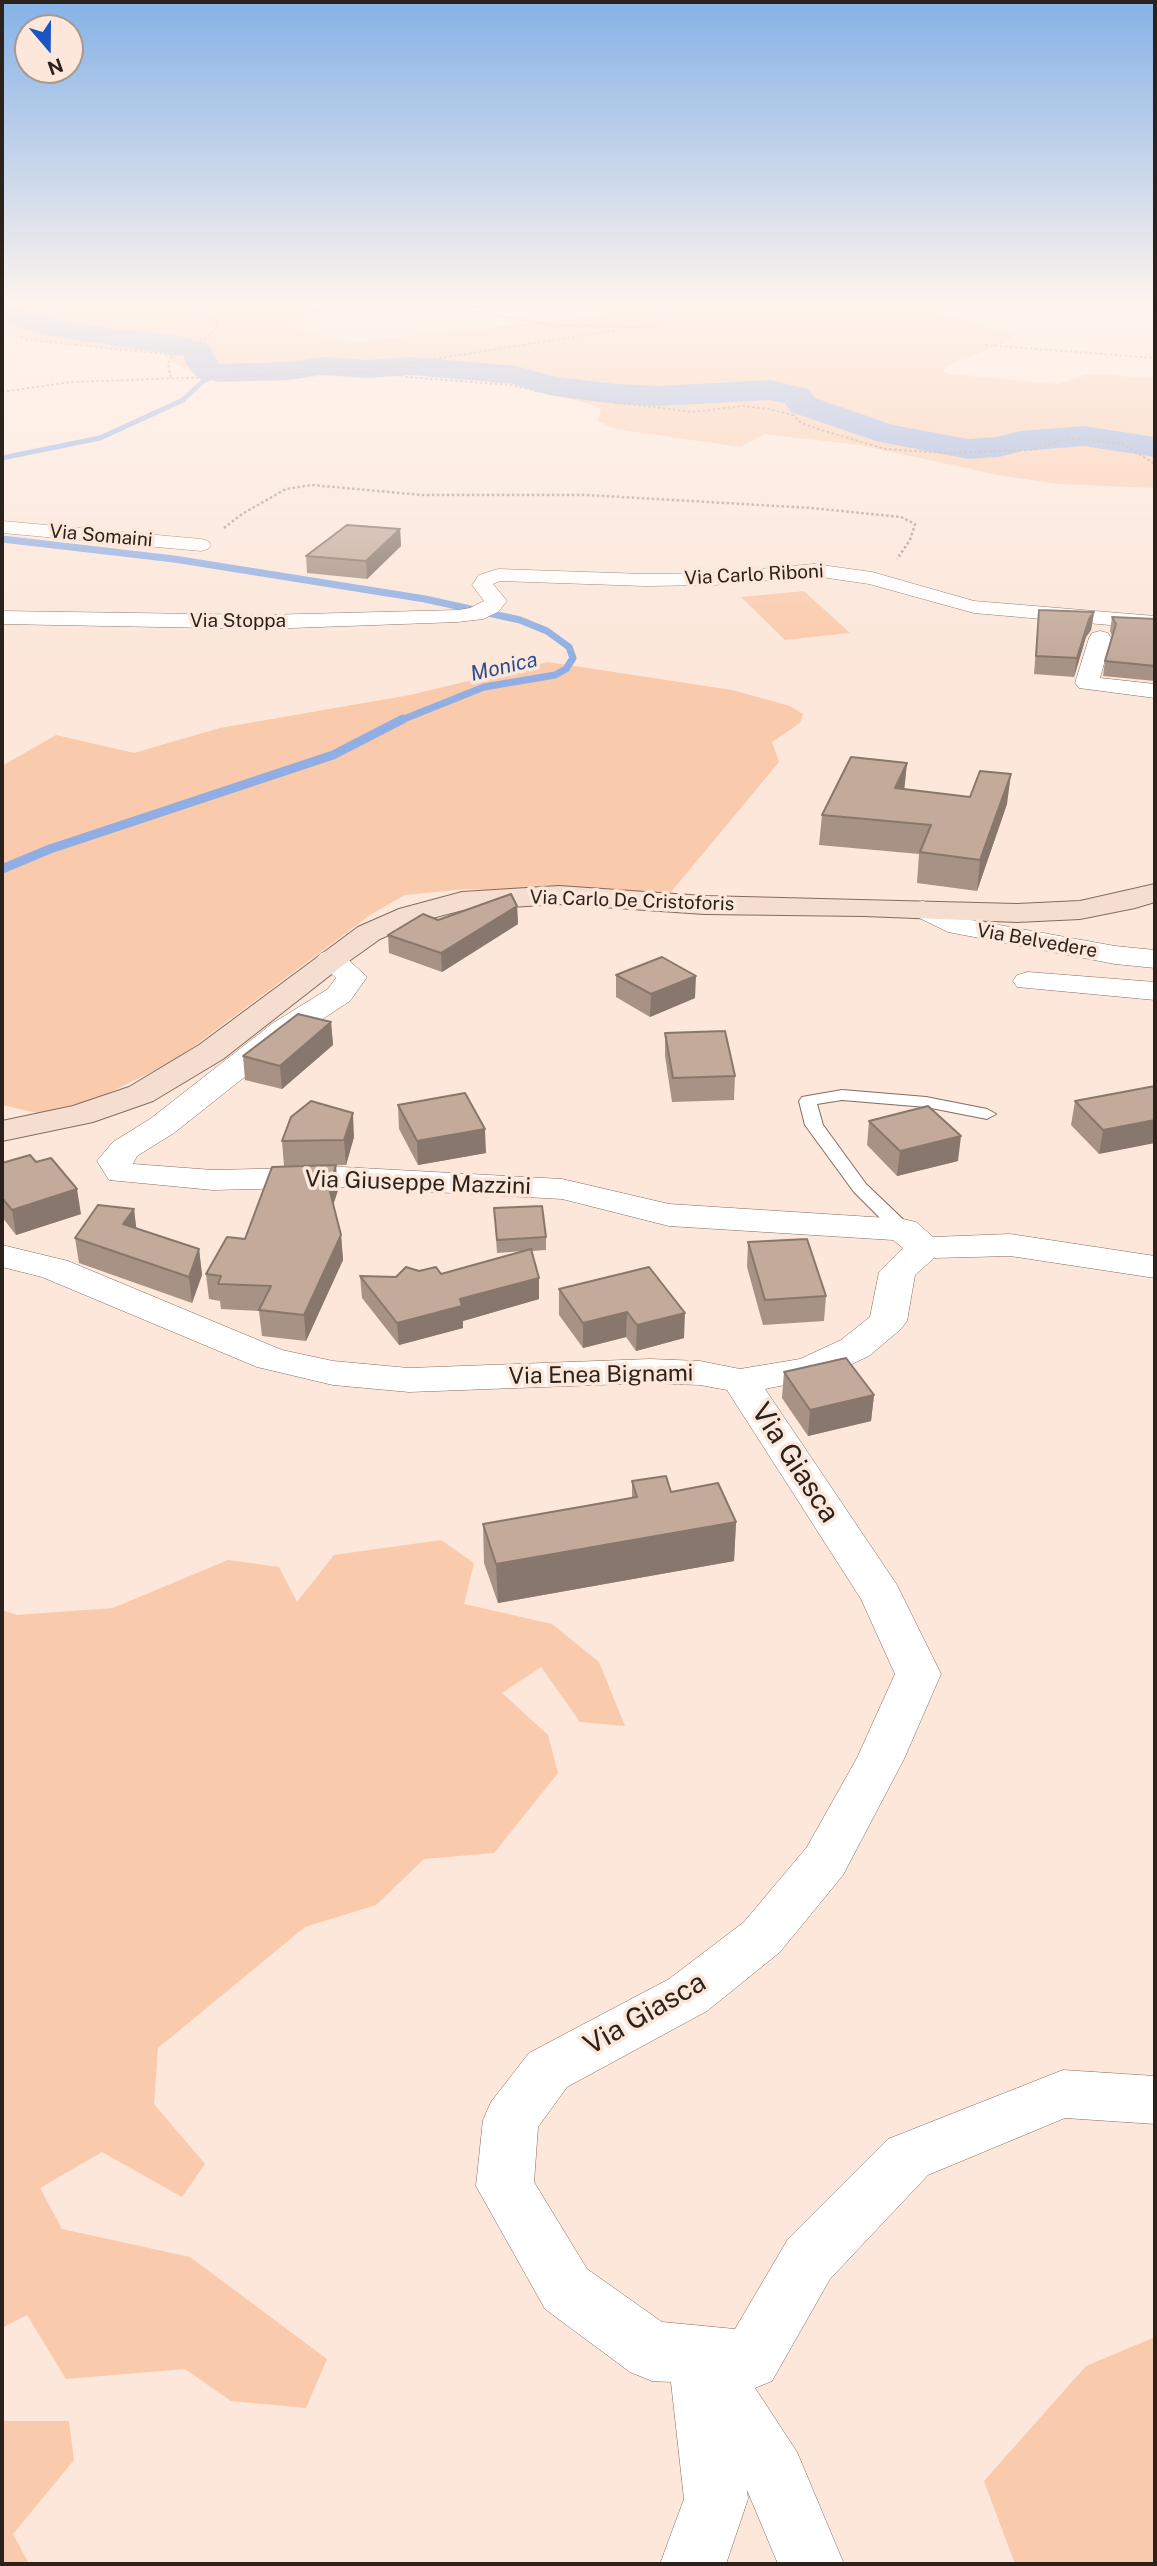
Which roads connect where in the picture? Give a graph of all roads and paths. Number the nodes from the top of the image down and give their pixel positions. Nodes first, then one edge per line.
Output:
1 (798, 420) edge
2 (1155, 464) edge
3 (2, 527) edge
4 (201, 545) joint
5 (891, 584) junction
6 (482, 611) joint
7 (2, 618) edge
8 (1155, 623) edge
9 (1100, 638) dead end
10 (1155, 691) edge
11 (1155, 893) edge
12 (923, 909) junction
13 (331, 959) junction
14 (1155, 959) edge
15 (1028, 982) dead end
16 (1155, 991) edge
17 (986, 1114) dead end
18 (2, 1131) edge
19 (913, 1239) junction
20 (2, 1256) edge
21 (1155, 1266) edge
22 (740, 1381) junction
23 (1155, 2100) edge
24 (698, 2355) junction
25 (692, 2564) edge
26 (811, 2564) edge

1 - 2 path
3 - 4 street, Via Somaini
4 - 5 path
5 - 6 street, Via Carlo Riboni
5 - 8 street, Via Carlo Riboni
6 - 7 street, Via Stoppa
9 - 10 street
11 - 12 main road, Via Carlo De Cristoforis
12 - 13 main road, Via Carlo De Cristoforis
12 - 14 street, Via Belvedere
13 - 18 main road, Via Carlo De Cristoforis
13 - 19 street, Via Giuseppe Mazzini
15 - 16 street
17 - 19 lane
19 - 21 street
19 - 22 street, Via Enea Bignami
20 - 22 street, Via Enea Bignami
22 - 24 street, Via Giasca
23 - 24 street
24 - 25 street
24 - 26 street

